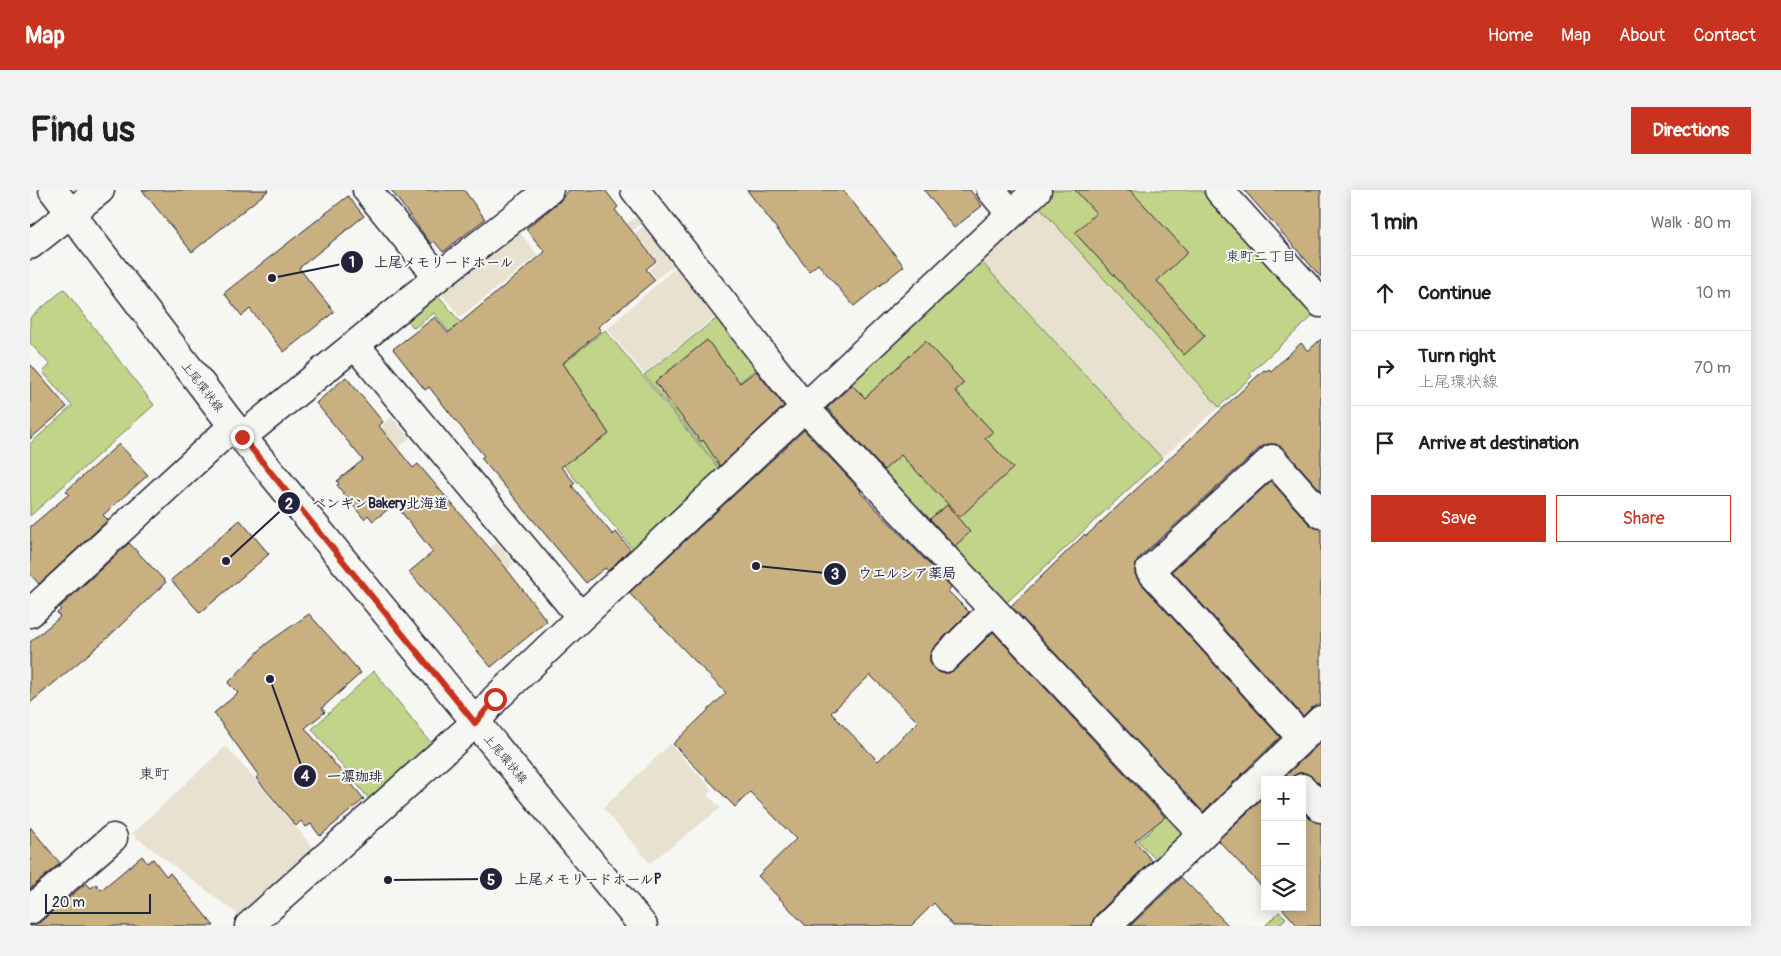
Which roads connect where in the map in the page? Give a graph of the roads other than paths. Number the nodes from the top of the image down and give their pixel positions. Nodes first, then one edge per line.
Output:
1 (54, 190) edge
2 (100, 190) edge
3 (367, 190) edge
4 (550, 190) edge
5 (635, 190) edge
6 (991, 190) edge
7 (1037, 190) edge
8 (1219, 190) edge
9 (70, 214) junction
10 (1011, 214) junction
11 (30, 245) edge
12 (438, 277) junction
13 (1321, 303) edge
14 (355, 345) junction
15 (805, 408) junction
16 (238, 431) junction
17 (1321, 514) edge
18 (993, 610) junction
19 (30, 613) edge
20 (581, 617) junction
21 (945, 658) dead end
22 (1321, 720) edge
23 (475, 723) junction
24 (1301, 737) junction
25 (1285, 770) edge
26 (1306, 792) edge
27 (1321, 808) edge
28 (1202, 834) junction
29 (113, 838) dead end
30 (30, 910) edge
31 (1123, 921) edge
32 (249, 926) edge
33 (643, 926) edge

1 - 9 street, 上尾環状線
2 - 9 street
3 - 12 street
4 - 12 street
5 - 15 street
6 - 10 street
7 - 10 street
8 - 13 street
9 - 11 street
9 - 16 street, 上尾環状線
10 - 15 street
12 - 14 street
14 - 16 street
14 - 20 street
15 - 18 street
15 - 20 street
16 - 19 street
16 - 23 street, 上尾環状線
17 - 24 street
18 - 21 street
18 - 28 street
20 - 23 street
22 - 24 street
23 - 32 street
23 - 33 street, 上尾環状線
24 - 25 street
25 - 28 street
26 - 27 street
28 - 31 street
29 - 30 street

